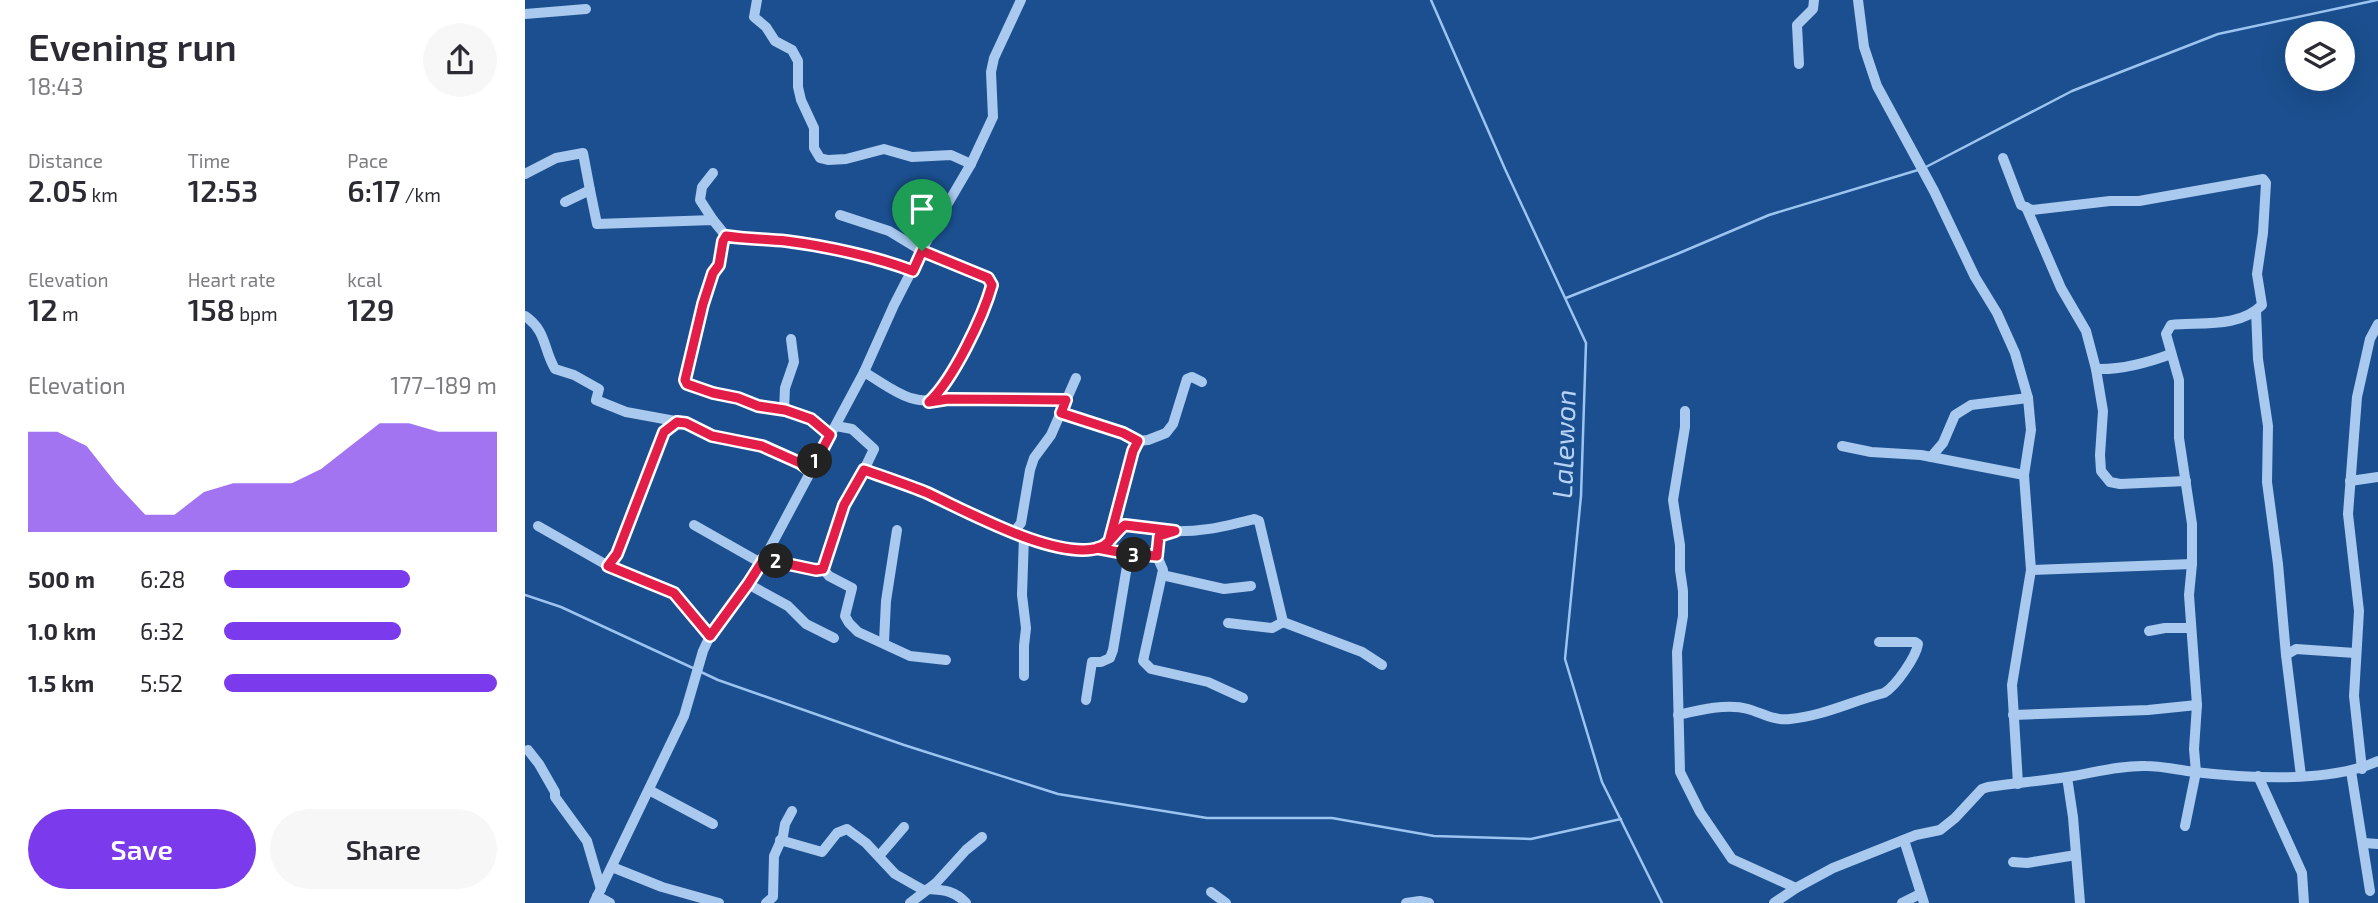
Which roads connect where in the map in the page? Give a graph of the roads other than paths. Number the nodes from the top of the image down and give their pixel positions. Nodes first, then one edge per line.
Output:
1 (757, 0) edge
2 (1021, 0) edge
3 (1814, 0) edge
4 (1858, 0) edge
5 (586, 9) dead end
6 (525, 14) edge
7 (1799, 64) dead end
8 (2003, 158) dead end
9 (971, 164) junction
10 (713, 173) dead end
11 (525, 174) edge
12 (590, 190) junction
13 (565, 202) dead end
14 (2026, 207) junction
15 (840, 215) dead end
16 (713, 220) junction
17 (726, 236) junction
18 (922, 251) junction
19 (913, 271) junction
20 (2256, 311) junction
21 (525, 316) edge
22 (2378, 324) edge
23 (791, 339) dead end
24 (2171, 354) junction
25 (2096, 369) junction
26 (865, 372) junction
27 (1076, 377) dead end
28 (1202, 382) dead end
29 (2028, 398) junction
30 (1066, 400) junction
31 (929, 402) junction
32 (785, 410) junction
33 (1685, 411) dead end
34 (1061, 413) junction
35 (677, 422) junction
36 (836, 426) junction
37 (830, 435) junction
38 (1138, 441) junction
39 (1842, 446) dead end
40 (1931, 457) junction
41 (864, 470) junction
42 (811, 471) junction
43 (2024, 475) junction
44 (2378, 477) edge
45 (2186, 481) junction
46 (2350, 481) junction
47 (694, 525) dead end
48 (538, 526) dead end
49 (897, 530) dead end
50 (1175, 531) junction
51 (1019, 534) junction
52 (1109, 542) junction
53 (1097, 548) junction
54 (1129, 554) junction
55 (1157, 556) junction
56 (762, 561) junction
57 (2192, 564) junction
58 (608, 566) junction
59 (823, 569) junction
60 (2031, 569) junction
61 (1162, 575) junction
62 (748, 584) junction
63 (1251, 586) dead end
64 (1283, 622) junction
65 (1228, 623) dead end
66 (2191, 628) junction
67 (2149, 631) dead end
68 (710, 636) junction
69 (834, 638) dead end
70 (884, 642) junction
71 (1879, 642) dead end
72 (2355, 653) junction
73 (2286, 655) junction
74 (946, 660) dead end
75 (1382, 665) dead end
76 (1024, 676) dead end
77 (1243, 698) dead end
78 (1086, 700) dead end
79 (2197, 705) junction
80 (1678, 715) junction
81 (2013, 715) junction
82 (528, 750) dead end
83 (2378, 761) edge
84 (2357, 770) junction
85 (2196, 772) junction
86 (2258, 776) junction
87 (2301, 776) junction
88 (2067, 777) junction
89 (2018, 784) junction
90 (649, 790) junction
91 (792, 811) dead end
92 (713, 824) dead end
93 (2185, 826) dead end
94 (904, 827) dead end
95 (982, 837) dead end
96 (780, 840) junction
97 (1904, 840) junction
98 (2364, 843) junction
99 (2378, 844) edge
100 (2076, 855) junction
101 (879, 856) junction
102 (2013, 862) dead end
103 (612, 867) junction
104 (1796, 888) junction
105 (926, 890) junction
106 (2370, 891) dead end
107 (1211, 892) dead end
108 (598, 896) edge
109 (1922, 899) edge
110 (610, 903) edge
111 (719, 903) edge
112 (766, 903) edge
113 (910, 903) edge
114 (966, 903) edge
115 (1226, 903) edge
116 (1406, 903) edge
117 (1429, 903) edge
118 (1775, 903) edge
119 (1902, 903) edge
120 (2080, 903) edge
121 (2304, 903) edge

1 - 9 street
2 - 9 street
3 - 7 street
4 - 29 street
5 - 6 street
8 - 14 street
9 - 18 street
10 - 16 street
11 - 12 street
12 - 13 street
12 - 16 street
14 - 20 street
14 - 25 street
15 - 18 street
16 - 17 street
17 - 19 street
17 - 32 street
18 - 19 street
18 - 31 street
19 - 26 street
20 - 24 street
20 - 73 street
21 - 35 street
22 - 46 street
23 - 32 street
24 - 25 street
24 - 45 street
25 - 45 street
26 - 31 street
26 - 36 street
27 - 30 street
28 - 38 street
29 - 40 street
29 - 43 street
30 - 31 street
30 - 34 street
32 - 37 street
33 - 80 street
34 - 38 street
34 - 51 street
35 - 42 street
35 - 58 street
36 - 37 street
36 - 41 street
37 - 42 street
38 - 52 street
39 - 40 street
40 - 43 street
41 - 51 street
41 - 59 street
42 - 56 street
43 - 60 street
44 - 46 street
45 - 57 street
46 - 72 street
47 - 56 street
48 - 58 street
49 - 70 street
50 - 52 street
50 - 55 street
50 - 64 street
51 - 53 street
51 - 76 street
52 - 53 street
53 - 54 street
54 - 55 street
54 - 78 street
55 - 61 street
56 - 59 street
56 - 62 street
57 - 60 street
57 - 66 street
58 - 68 street
59 - 70 street
60 - 81 street
61 - 63 street
61 - 77 street
62 - 68 street
62 - 69 street
64 - 65 street
64 - 75 street
66 - 67 street
66 - 79 street
68 - 90 street
70 - 74 street
71 - 80 street
72 - 73 street
72 - 84 street
73 - 87 street
79 - 81 street
79 - 85 street
80 - 104 street
81 - 89 street
82 - 108 street
83 - 84 street
84 - 87 street
84 - 98 street
85 - 86 street
85 - 88 street
85 - 93 street
86 - 87 street
86 - 121 street
88 - 89 street
88 - 100 street
89 - 97 street
90 - 92 street
90 - 103 street
91 - 96 street
94 - 101 street
95 - 105 street
96 - 101 street
96 - 112 street
97 - 104 street
97 - 109 street
98 - 99 street
98 - 106 street
100 - 102 street
100 - 120 street
101 - 105 street
103 - 108 street
103 - 111 street
104 - 118 street
105 - 113 street
105 - 114 street
107 - 115 street
108 - 110 street
109 - 119 street
116 - 117 street

